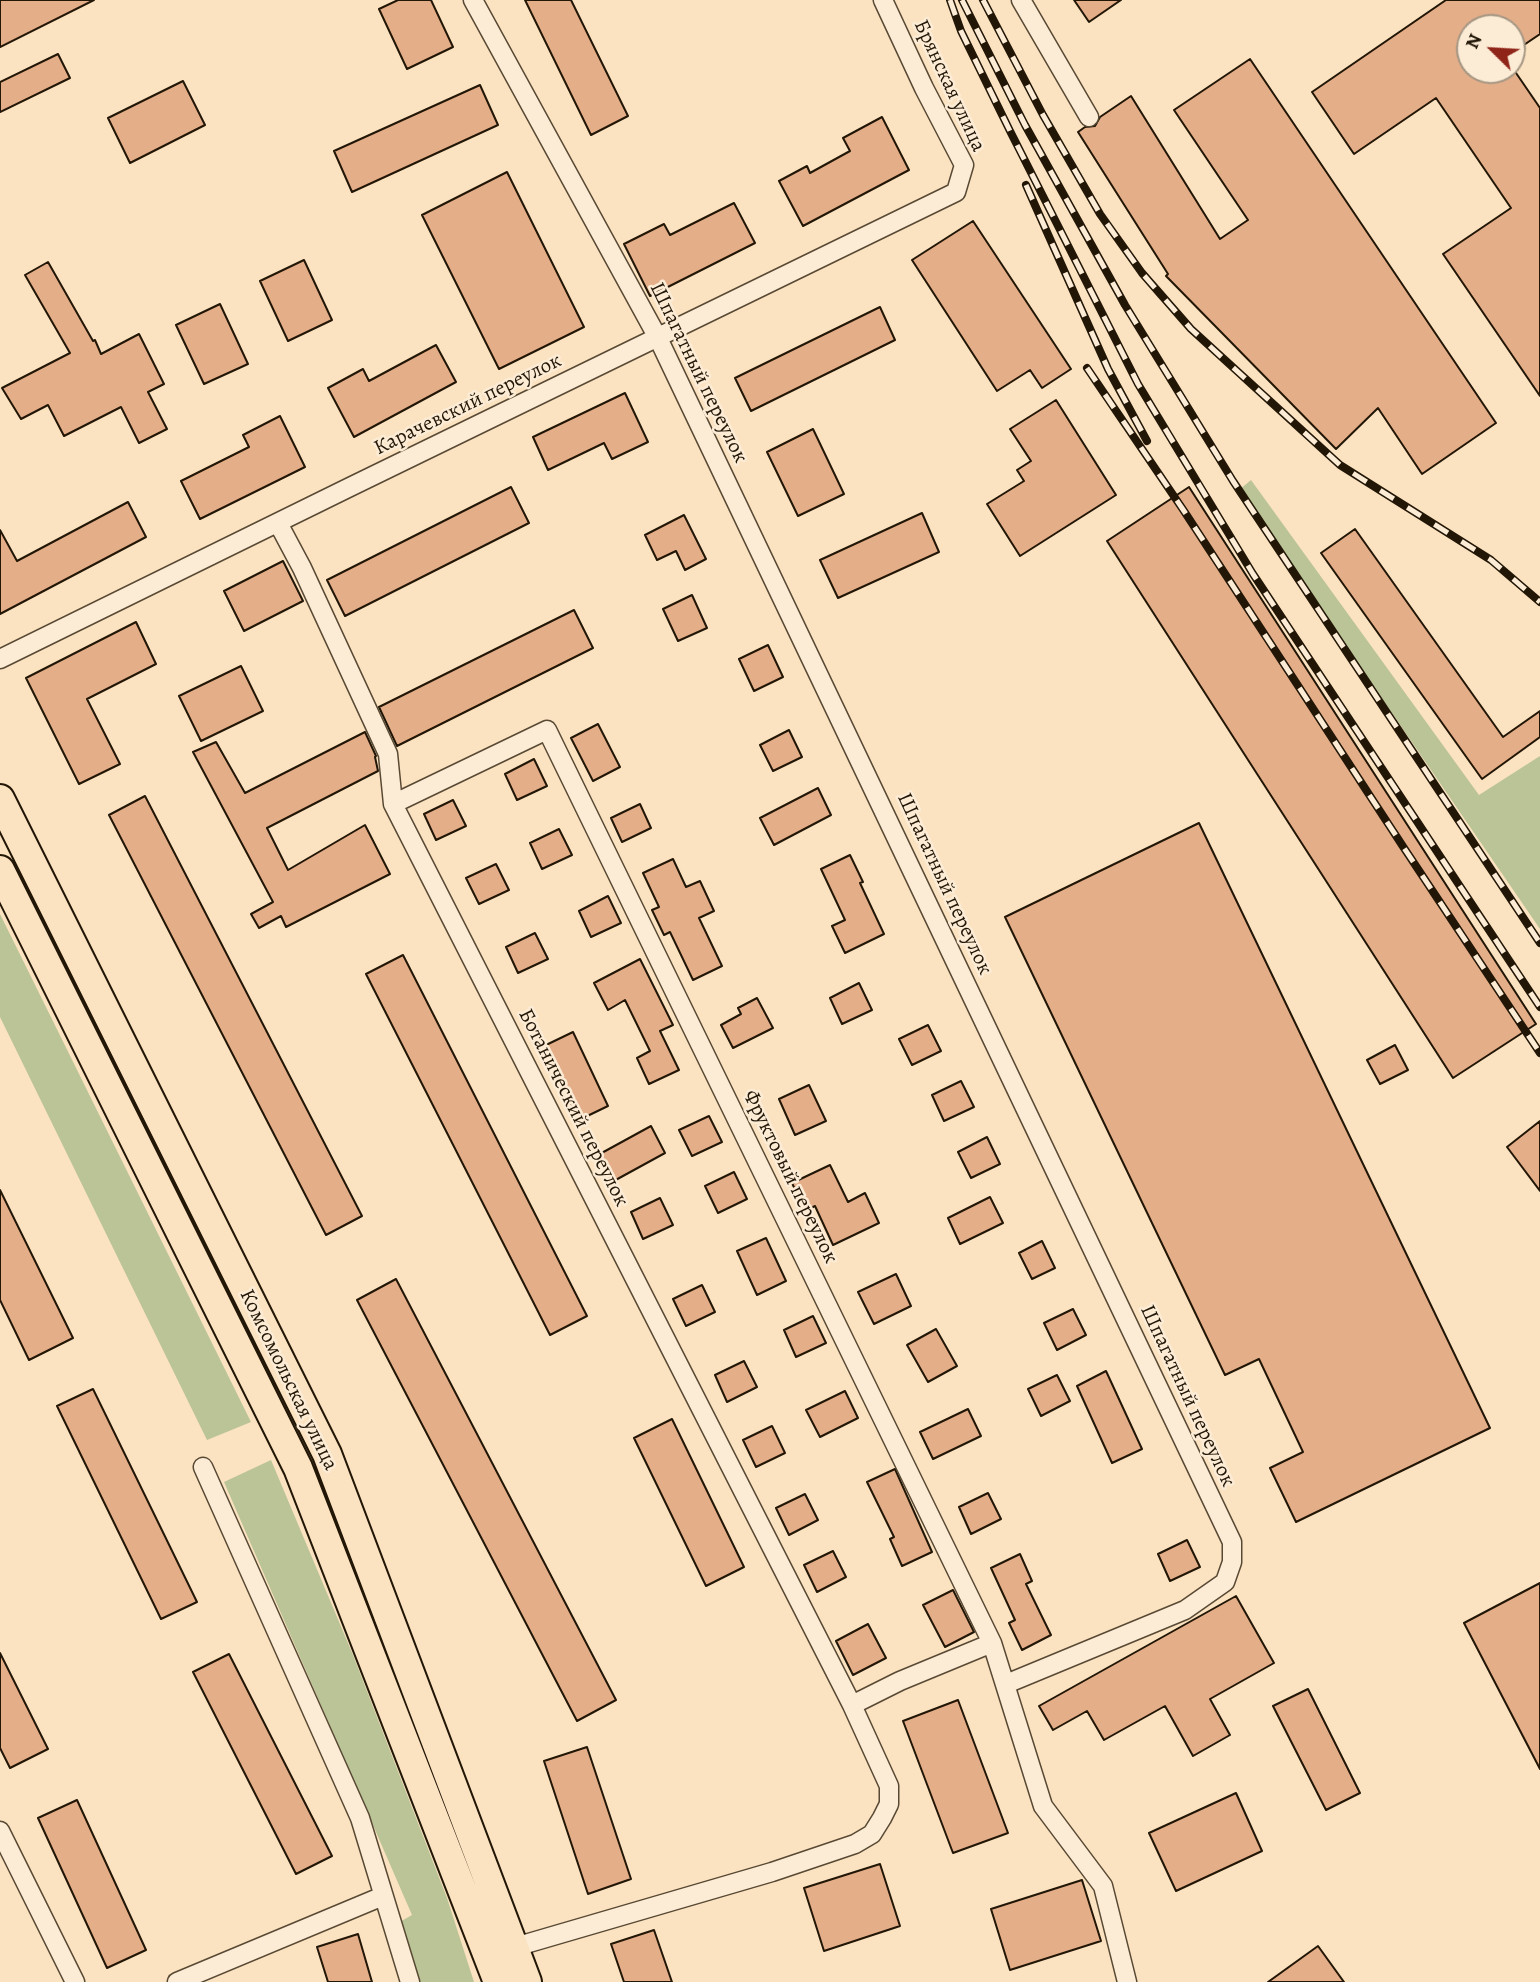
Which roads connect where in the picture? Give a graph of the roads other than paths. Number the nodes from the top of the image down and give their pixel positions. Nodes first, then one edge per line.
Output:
1 (473, 0) edge
2 (883, 0) edge
3 (1021, 0) edge
4 (1088, 117) dead end
5 (956, 192) joint
6 (658, 338) junction
7 (278, 523) junction
8 (0, 659) edge
9 (0, 799) edge
10 (393, 804) junction
11 (0, 870) edge
12 (203, 1467) dead end
13 (992, 1643) junction
14 (1006, 1684) junction
15 (852, 1705) junction
16 (0, 1831) edge
17 (383, 1896) junction
18 (515, 1947) junction
19 (75, 1982) edge
20 (177, 1982) edge
21 (410, 1982) edge
22 (498, 1982) edge
23 (527, 1982) edge
24 (1127, 1982) edge

1 - 6 street, Шпагатный переулок
2 - 5 street, Брянская улица
3 - 4 street
5 - 6 street, Карачевский переулок
6 - 7 street, Карачевский переулок
6 - 14 street, Шпагатный переулок
7 - 8 street, Карачевский переулок
7 - 10 street, Ботанический переулок
9 - 18 main road, Комсомольская улица
10 - 13 street, Фруктовый переулок
10 - 15 street, Ботанический переулок
11 - 22 main road, Комсомольская улица
12 - 17 street
13 - 14 street, Фруктовый переулок
13 - 15 street
14 - 24 street, Фруктовый переулок
15 - 18 street, Ботанический переулок
16 - 19 street
17 - 20 street
17 - 21 street
18 - 23 main road, Комсомольская улица

